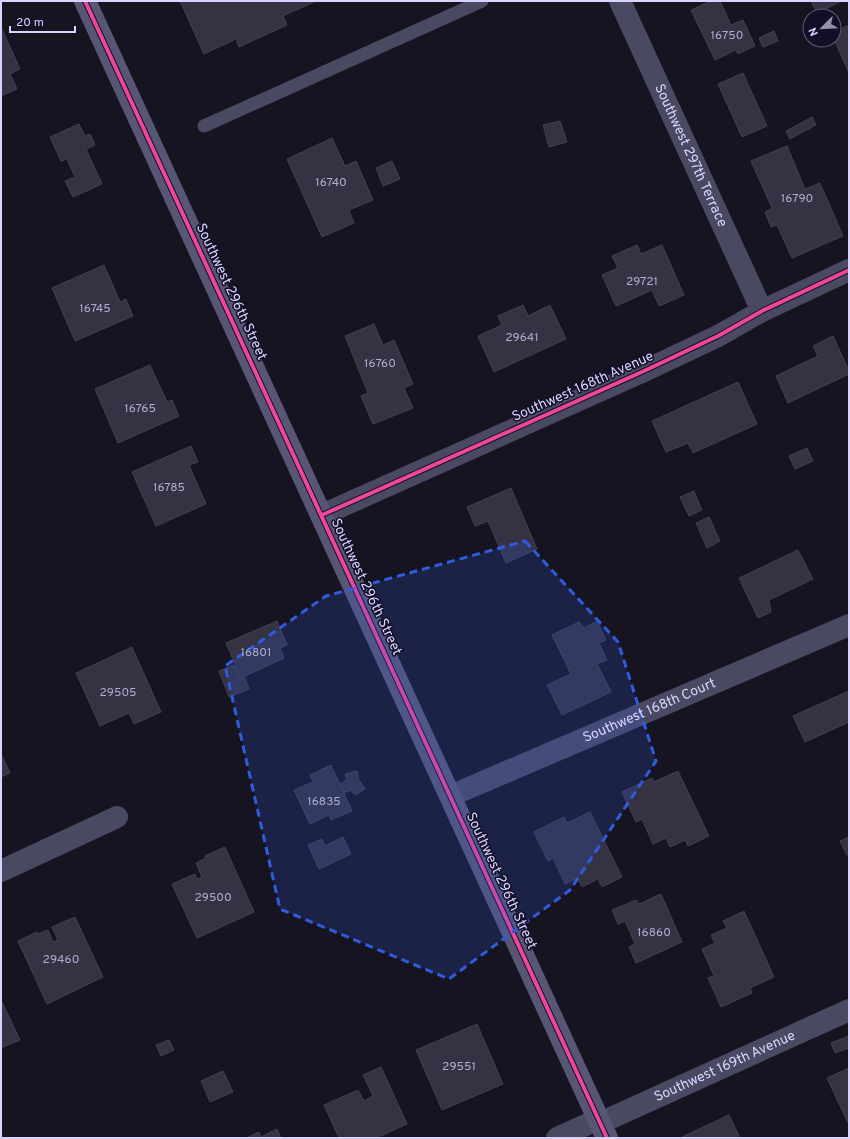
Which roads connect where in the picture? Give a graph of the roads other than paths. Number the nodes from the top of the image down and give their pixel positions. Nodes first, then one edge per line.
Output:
1 (85, 1) edge
2 (482, 1) edge
3 (620, 1) edge
4 (204, 126) dead end
5 (849, 270) edge
6 (762, 311) junction
7 (322, 515) junction
8 (849, 625) edge
9 (450, 796) junction
10 (117, 817) dead end
11 (1, 871) edge
12 (849, 1010) edge
13 (602, 1127) edge
14 (557, 1138) edge

1 - 7 street, Southwest 296th Street
2 - 4 lane
3 - 6 street, Southwest 297th Terrace
5 - 6 street, Southwest 168th Avenue
6 - 7 street, Southwest 168th Avenue
7 - 9 street, Southwest 296th Street
8 - 9 street, Southwest 168th Court
9 - 13 street, Southwest 296th Street
10 - 11 street
12 - 13 street, Southwest 169th Avenue
13 - 14 street, Southwest 169th Avenue

